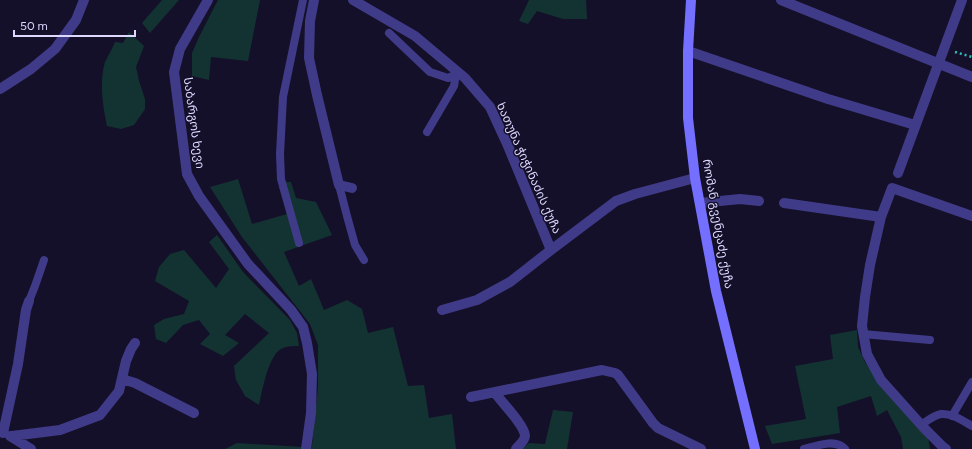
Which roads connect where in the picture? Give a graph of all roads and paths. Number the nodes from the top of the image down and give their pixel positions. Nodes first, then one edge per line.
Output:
1 (84, 0) edge
2 (208, 0) edge
3 (303, 0) edge
4 (314, 0) edge
5 (352, 0) edge
6 (691, 0) edge
7 (781, 0) edge
8 (962, 0) edge
9 (389, 33) dead end
10 (688, 51) junction
11 (938, 64) junction
12 (457, 74) junction
13 (972, 77) edge
14 (0, 89) edge
15 (916, 124) junction
16 (427, 132) dead end
17 (898, 172) dead end
18 (695, 178) junction
19 (339, 185) junction
20 (352, 188) dead end
21 (759, 201) dead end
22 (700, 203) junction
23 (784, 203) dead end
24 (972, 216) edge
25 (881, 217) junction
26 (299, 243) dead end
27 (551, 250) junction
28 (44, 260) dead end
29 (364, 260) dead end
30 (29, 301) joint
31 (442, 310) dead end
32 (864, 334) junction
33 (930, 340) dead end
34 (135, 343) dead end
35 (122, 379) junction
36 (972, 382) edge
37 (494, 393) junction
38 (472, 398) dead end
39 (194, 413) dead end
40 (952, 416) junction
41 (921, 425) junction
42 (972, 426) edge
43 (5, 434) edge
44 (31, 449) edge
45 (306, 449) edge
46 (516, 449) edge
47 (701, 449) edge
48 (755, 449) edge
49 (804, 449) edge
50 (844, 449) edge
51 (946, 449) edge

1 - 14 street
2 - 45 street, საბარგოს ხევი
3 - 26 lane
4 - 19 street
5 - 12 street, ხათუნა ჭიჭინაძის ქუჩა
6 - 10 street, რომან გვენცაძე ქუჩა
7 - 11 street
8 - 11 street
9 - 12 lane
10 - 15 street
10 - 18 street, რომან გვენცაძე ქუჩა
11 - 13 street
11 - 15 street
12 - 16 lane
12 - 27 street, ხათუნა ჭიჭინაძის ქუჩა
15 - 17 street
18 - 22 street, რომან გვენცაძე ქუჩა
18 - 27 street, ხათუნა ჭიჭინაძის ქუჩა
19 - 20 street
19 - 29 lane
21 - 22 street
22 - 48 street, რომან გვენცაძე ქუჩა
23 - 25 street
24 - 25 street
25 - 32 street
27 - 31 street
28 - 30 lane
30 - 43 street
32 - 33 lane
32 - 41 street
34 - 35 street
35 - 39 street
35 - 43 street
36 - 40 lane
37 - 38 street
37 - 46 street
37 - 47 street
40 - 41 lane
40 - 42 lane
41 - 51 street
43 - 44 street
49 - 50 lane

